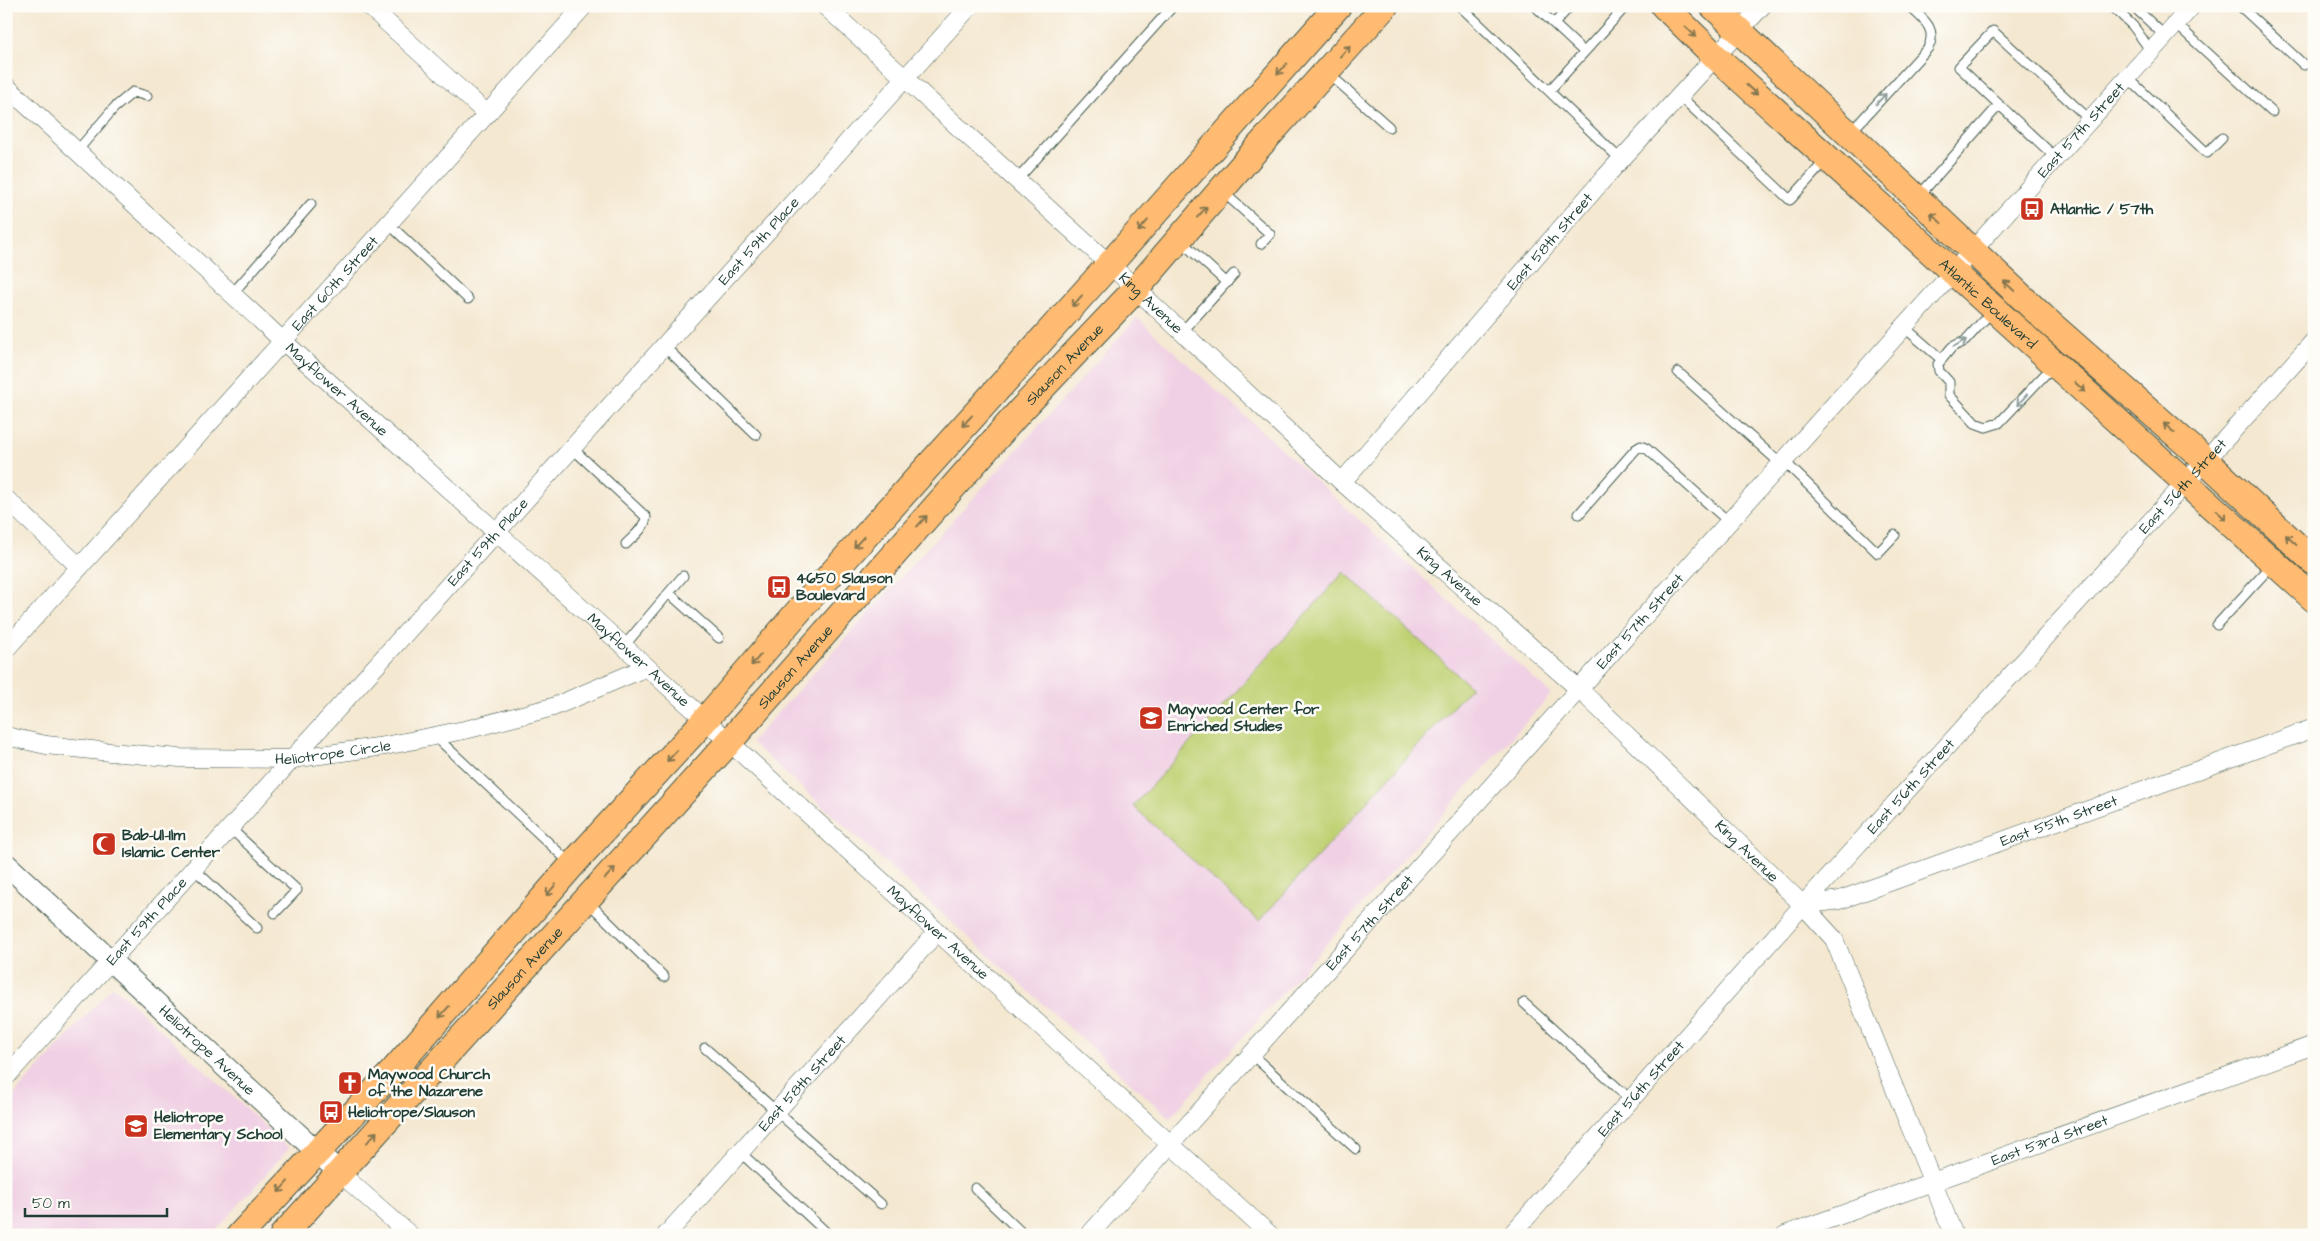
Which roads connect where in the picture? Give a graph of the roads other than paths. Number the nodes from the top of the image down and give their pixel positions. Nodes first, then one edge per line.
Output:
1 (369, 6) edge
2 (584, 6) edge
3 (825, 6) edge
4 (970, 6) edge
5 (1173, 6) edge
6 (1338, 6) edge
7 (1385, 6) edge
8 (1460, 6) edge
9 (1535, 6) edge
10 (1570, 6) edge
11 (1626, 6) edge
12 (1664, 6) edge
13 (1713, 6) edge
14 (1762, 6) edge
15 (1909, 6) edge
16 (2112, 6) edge
17 (2133, 6) edge
18 (2192, 6) edge
19 (2240, 6) edge
20 (1554, 24) junction
21 (2170, 30) junction
22 (1740, 31) junction
23 (2151, 51) junction
24 (1584, 52) junction
25 (1716, 57) junction
26 (2304, 65) dead end
27 (1326, 71) junction
28 (2127, 77) junction
29 (905, 78) junction
30 (6, 86) edge
31 (1549, 91) junction
32 (147, 96) dead end
33 (1680, 96) junction
34 (1999, 105) junction
35 (2272, 112) dead end
36 (487, 114) junction
37 (2090, 119) junction
38 (1389, 127) dead end
39 (1848, 135) junction
40 (2222, 138) dead end
41 (77, 150) junction
42 (2055, 157) junction
43 (1828, 158) junction
44 (1621, 160) junction
45 (1017, 180) junction
46 (1221, 190) junction
47 (1916, 199) junction
48 (311, 204) dead end
49 (389, 224) junction
50 (1179, 239) junction
51 (1261, 244) dead end
52 (1971, 251) junction
53 (1110, 264) junction
54 (1954, 272) junction
55 (1234, 274) dead end
56 (1227, 283) junction
57 (1136, 289) junction
58 (232, 294) junction
59 (468, 299) dead end
60 (1994, 309) junction
61 (1904, 328) junction
62 (1182, 332) junction
63 (283, 341) junction
64 (2314, 341) edge
65 (664, 346) junction
66 (1941, 359) junction
67 (2055, 364) junction
68 (1678, 372) dead end
69 (756, 435) dead end
70 (572, 448) junction
71 (2205, 460) junction
72 (1783, 463) junction
73 (1342, 482) junction
74 (2184, 483) junction
75 (6, 499) edge
76 (1579, 514) dead end
77 (1729, 522) junction
78 (497, 532) junction
79 (1895, 535) dead end
80 (626, 544) dead end
81 (2314, 562) edge
82 (2274, 563) junction
83 (80, 567) junction
84 (683, 576) dead end
85 (669, 593) junction
86 (2314, 599) edge
87 (2217, 625) dead end
88 (719, 638) dead end
89 (624, 646) junction
90 (6, 649) edge
91 (648, 667) junction
92 (1579, 689) junction
93 (705, 720) junction
94 (2314, 728) edge
95 (6, 736) edge
96 (435, 736) junction
97 (729, 742) junction
98 (292, 759) junction
99 (230, 828) junction
100 (6, 864) edge
101 (572, 865) junction
102 (194, 869) junction
103 (586, 900) junction
104 (1803, 905) junction
105 (275, 913) dead end
106 (257, 928) dead end
107 (937, 932) junction
108 (111, 960) junction
109 (664, 977) dead end
110 (1524, 1003) dead end
111 (2314, 1045) edge
112 (705, 1048) dead end
113 (1251, 1054) junction
114 (6, 1076) edge
115 (1631, 1100) junction
116 (776, 1113) junction
117 (1170, 1144) junction
118 (1356, 1150) dead end
119 (316, 1151) junction
120 (740, 1152) junction
121 (340, 1173) junction
122 (1932, 1182) junction
123 (975, 1188) dead end
124 (881, 1204) dead end
125 (240, 1235) edge
126 (283, 1235) edge
127 (410, 1235) edge
128 (666, 1235) edge
129 (829, 1235) edge
130 (1024, 1235) edge
131 (1089, 1235) edge
132 (1270, 1235) edge
133 (1511, 1235) edge
134 (1785, 1235) edge
135 (1954, 1235) edge

1 - 36 street
2 - 36 street, East 60th Street
3 - 29 street, King Avenue
4 - 29 street, East 59th Place
5 - 45 lane
6 -> 53 main road, Slauson Avenue
27 -> 7 main road, Slauson Avenue
8 - 31 lane
9 - 20 lane
10 - 20 lane
11 - 24 lane
12 -> 25 main road, Atlantic Boulevard
13 - 22 main road, Atlantic Boulevard
14 - 22 street, East 58th Street
39 -> 15 lane
16 - 23 lane
17 - 21 lane
18 - 21 street, East 57th Street
19 - 26 lane
20 - 24 lane
21 - 23 street, East 57th Street
21 - 35 lane
22 - 25 street, East 58th Street
22 - 39 main road, Atlantic Boulevard
23 - 28 street, East 57th Street
24 - 31 lane
25 - 33 street, East 58th Street
25 -> 43 main road, Atlantic Boulevard
27 - 38 lane
27 - 46 main road, Slauson Avenue
28 - 37 street, East 57th Street
28 - 40 lane
29 - 45 street, King Avenue
29 - 65 street, East 59th Place
30 - 41 street, Mayflower Avenue
31 - 44 lane
32 - 41 lane
33 - 43 lane
33 - 44 street, East 58th Street
34 - 37 lane
34 - 42 lane
34 - 47 lane
36 - 49 street, East 60th Street
37 - 42 street, East 57th Street
39 - 47 main road, Atlantic Boulevard
41 - 58 street, Mayflower Avenue
42 - 52 street, East 57th Street
43 - 54 main road, Atlantic Boulevard
44 - 73 street, East 58th Street
45 - 53 street, King Avenue
50 -> 46 main road, Slauson Avenue
46 - 51 lane
52 -> 47 main road, Atlantic Boulevard
48 - 58 lane
49 - 59 lane
49 - 63 street, East 60th Street
50 - 56 lane
50 - 57 main road, Slauson Avenue
52 - 54 street, East 57th Street
71 -> 52 main road, Atlantic Boulevard
53 - 57 street, King Avenue
53 -> 93 main road, Slauson Avenue
54 - 60 main road, Atlantic Boulevard
54 - 61 street, East 57th Street
55 - 56 lane
56 - 62 lane
57 - 62 street, King Avenue
97 -> 57 main road, Slauson Avenue
58 - 63 street, Mayflower Avenue
66 -> 60 lane
60 - 67 main road, Atlantic Boulevard
61 - 66 lane
61 - 72 street, East 57th Street
62 - 73 street, King Avenue
63 - 78 street, Mayflower Avenue
63 - 83 street, East 60th Street
64 - 71 street, East 56th Street
65 - 69 lane
65 - 70 street, East 59th Place
67 -> 66 lane
67 -> 74 main road, Atlantic Boulevard
68 - 72 lane
70 - 78 street, East 59th Place
70 - 80 lane
71 - 74 street, East 56th Street
81 -> 71 main road, Atlantic Boulevard
72 - 77 street, East 57th Street
72 - 79 lane
73 - 92 street, King Avenue
74 -> 82 main road, Atlantic Boulevard
74 - 104 street, East 56th Street
75 - 83 street
76 - 77 lane
77 - 92 street, East 57th Street
78 - 89 street, Mayflower Avenue
78 - 98 street, East 59th Place
82 - 86 main road, Atlantic Boulevard
82 - 87 lane
83 - 90 street, East 60th Street
84 - 85 lane
85 - 88 lane
85 - 89 lane
89 - 91 street, Mayflower Avenue
91 - 93 street, Mayflower Avenue
91 - 96 street, Heliotrope Circle
92 - 104 street, King Avenue
92 - 113 street, East 57th Street
93 - 97 street, Mayflower Avenue
93 -> 101 main road, Slauson Avenue
94 - 104 street, East 55th Street
95 - 98 street, Heliotrope Circle
96 - 98 street, Heliotrope Circle
96 - 101 lane
103 -> 97 main road, Slauson Avenue
97 - 107 street, Mayflower Avenue
98 - 99 street, East 59th Place
99 - 102 street, East 59th Place
99 - 105 lane
100 - 108 street, Heliotrope Avenue
101 -> 119 main road, Slauson Avenue
102 - 106 lane
102 - 108 street, East 59th Place
103 - 109 lane
121 -> 103 main road, Slauson Avenue
104 - 115 street, East 56th Street
104 - 122 street, King Avenue
107 - 116 street, East 58th Street
107 - 117 street, Mayflower Avenue
108 - 114 street, East 59th Place
108 - 119 street, Heliotrope Avenue
110 - 115 lane
111 - 122 street, East 53rd Street
112 - 116 lane
113 - 117 street, East 57th Street
113 - 118 lane
115 - 133 street, East 56th Street
116 - 120 street, East 58th Street
116 - 124 lane
117 - 131 street, East 57th Street
117 - 132 street, Mayflower Avenue
119 - 121 street, Heliotrope Avenue
119 -> 125 main road, Slauson Avenue
120 - 128 street, East 58th Street
120 - 129 lane
121 - 126 main road, Slauson Avenue
121 - 127 street, Heliotrope Avenue
122 - 134 street, East 53rd Street
122 - 135 street, King Avenue
123 - 130 lane

